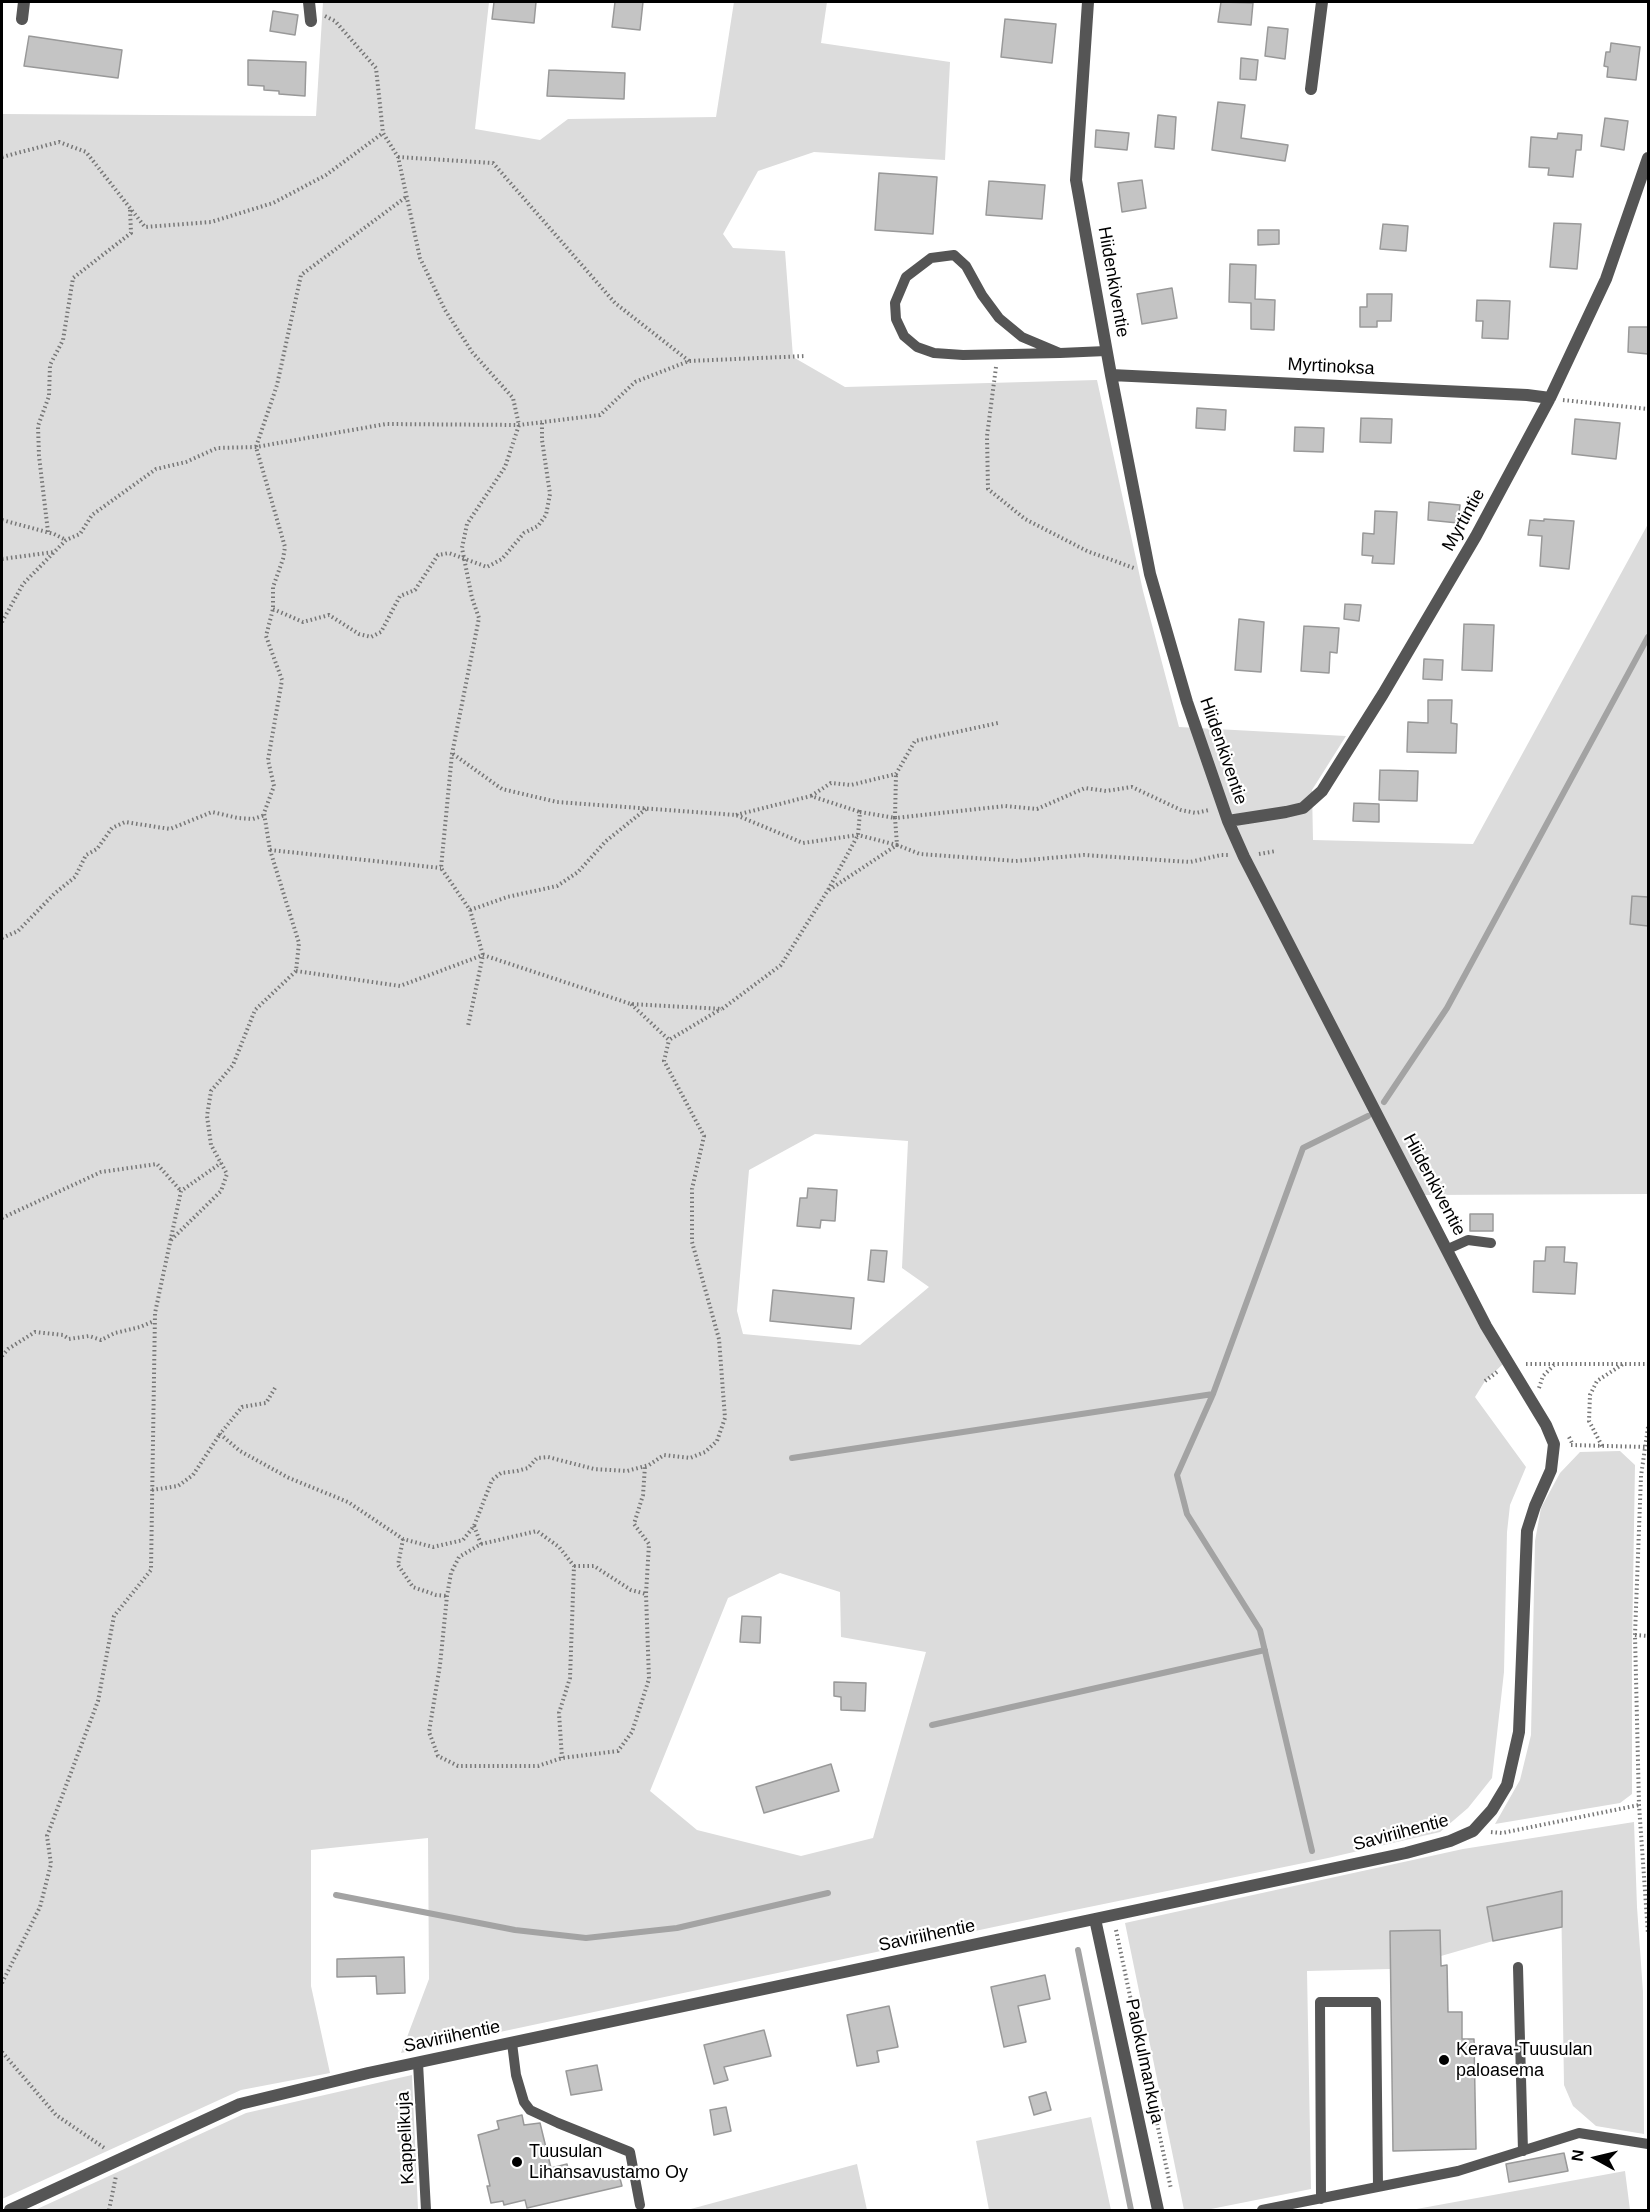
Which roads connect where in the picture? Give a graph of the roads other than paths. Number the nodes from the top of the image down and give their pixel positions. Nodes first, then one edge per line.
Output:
1 (24, 2) edge
2 (1088, 2) edge
3 (1322, 2) edge
4 (309, 5) edge
5 (22, 19) dead end
6 (311, 21) dead end
7 (1311, 89) dead end
8 (1648, 158) edge
9 (1106, 351) junction
10 (1060, 353) junction
11 (1111, 375) junction
12 (1550, 398) junction
13 (1228, 821) junction
14 (1491, 1243) dead end
15 (1448, 1249) junction
16 (1554, 1444) joint
17 (1095, 1919) junction
18 (1518, 1967) dead end
19 (512, 2043) junction
20 (418, 2063) junction
21 (1648, 2144) edge
22 (1523, 2151) junction
23 (1378, 2187) junction
24 (1321, 2199) junction
25 (640, 2205) dead end
26 (10, 2211) edge
27 (426, 2211) edge
28 (1158, 2211) edge
29 (1262, 2211) edge

1 - 5 street
2 - 9 street, Hiidenkiventie
3 - 7 street
4 - 6 street
8 - 12 street, Myrtintie
9 - 10 lane
9 - 11 street, Hiidenkiventie
10 - 10 lane
11 - 12 street, Myrtinoksa
11 - 13 street, Hiidenkiventie
12 - 13 street, Myrtintie
13 - 15 street, Hiidenkiventie
14 - 15 lane
15 - 16 street, Hiidenkiventie
16 - 17 street, Saviriihentie
17 - 19 street, Saviriihentie
17 - 28 street, Palokulmankuja
18 - 22 lane
19 - 20 street, Saviriihentie
19 - 25 lane
20 - 26 street, Saviriihentie
20 - 27 lane, Kappelikuja
21 - 22 lane
22 - 23 lane
23 - 24 lane
23 - 24 lane
24 - 29 lane

